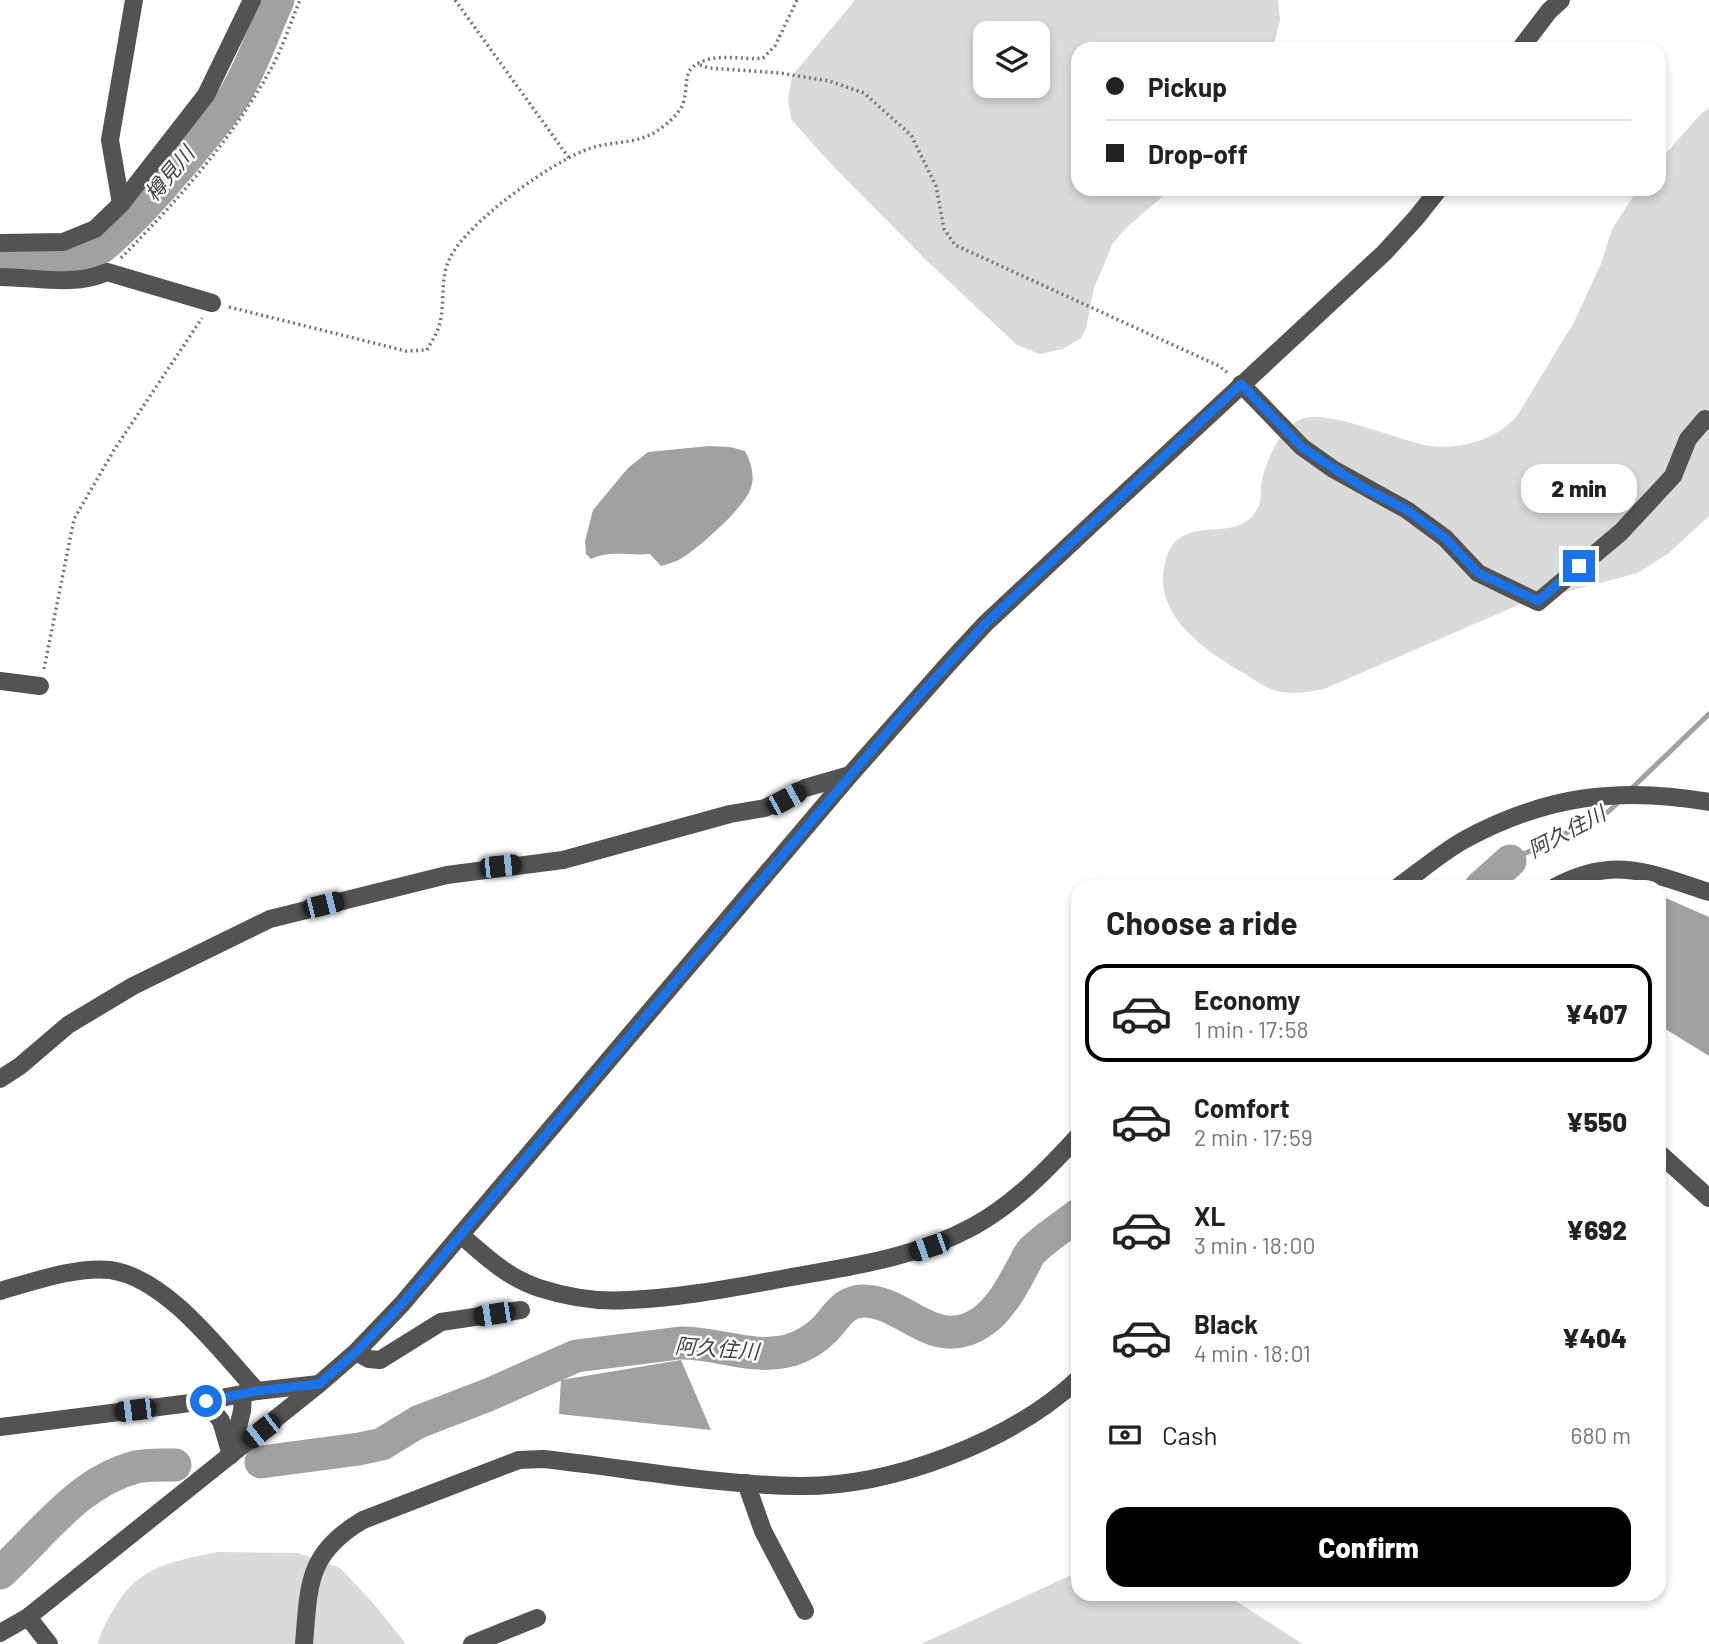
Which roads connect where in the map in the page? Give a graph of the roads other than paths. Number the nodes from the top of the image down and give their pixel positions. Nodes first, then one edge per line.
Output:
1 (134, 0) edge
2 (252, 0) edge
3 (1561, 0) edge
4 (1525, 42) edge
5 (1433, 196) edge
6 (121, 204) junction
7 (0, 243) edge
8 (0, 277) edge
9 (212, 303) road end
10 (1241, 384) junction
11 (1709, 421) edge
12 (0, 681) edge
13 (40, 686) road end
14 (850, 775) junction
15 (1709, 802) edge
16 (1408, 880) edge
17 (1569, 880) edge
18 (1709, 892) edge
19 (0, 1079) edge
20 (1071, 1144) edge
21 (1666, 1159) edge
22 (1709, 1198) edge
23 (461, 1235) junction
24 (0, 1291) edge
25 (521, 1310) dead end
26 (356, 1352) junction
27 (319, 1384) junction
28 (1071, 1385) edge
29 (250, 1392) junction
30 (206, 1401) junction
31 (0, 1427) edge
32 (231, 1455) junction
33 (746, 1483) junction
34 (806, 1611) dead end
35 (28, 1617) junction
36 (537, 1618) dead end
37 (0, 1633) edge
38 (49, 1644) edge
39 (304, 1644) edge
40 (472, 1644) edge

1 - 6 street
2 - 6 street
3 - 4 street
5 - 10 street
6 - 7 street
8 - 9 street
10 - 11 street
10 - 14 street
12 - 13 street
14 - 19 street
14 - 23 street
15 - 16 street
17 - 18 street
20 - 23 street
21 - 22 street
23 - 26 street
24 - 29 street
25 - 26 street
26 - 27 street
27 - 29 street
27 - 32 street
28 - 33 street
29 - 30 street
29 - 32 street
30 - 31 street
30 - 32 street
32 - 35 street
33 - 34 street
33 - 39 street
35 - 37 street
35 - 38 street
36 - 40 street

